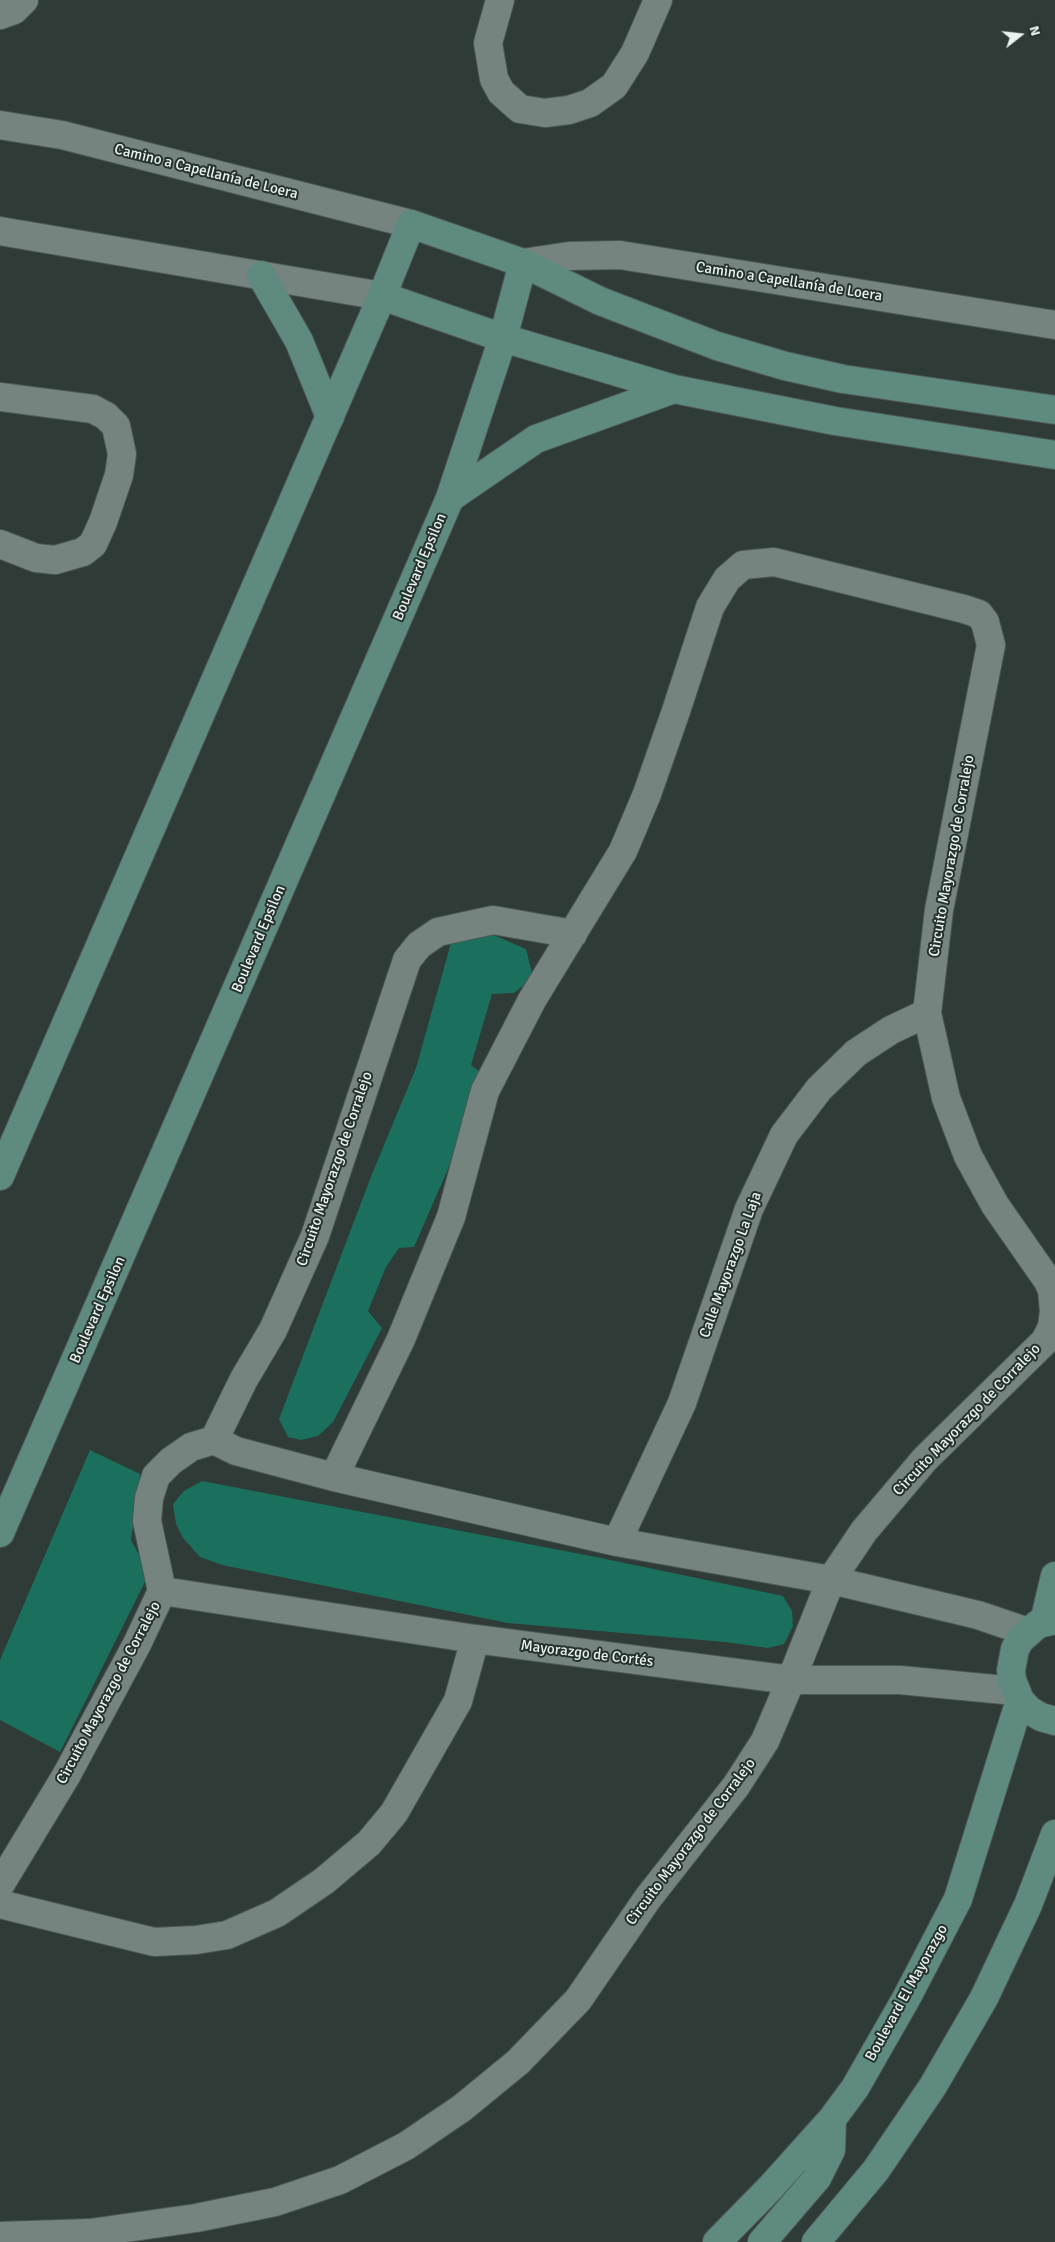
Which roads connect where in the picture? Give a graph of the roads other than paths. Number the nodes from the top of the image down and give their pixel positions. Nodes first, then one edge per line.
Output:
1 (24, 0) edge
2 (500, 0) edge
3 (658, 0) edge
4 (0, 15) edge
5 (0, 125) edge
6 (411, 224) junction
7 (0, 231) edge
8 (522, 263) junction
9 (261, 275) junction
10 (382, 296) junction
11 (1055, 324) edge
12 (503, 338) junction
13 (674, 389) junction
14 (0, 397) edge
15 (1055, 410) edge
16 (330, 417) junction
17 (1055, 455) edge
18 (450, 498) junction
19 (0, 544) edge
20 (573, 934) junction
21 (927, 1013) junction
22 (0, 1176) edge
23 (214, 1440) junction
24 (334, 1477) junction
25 (0, 1533) edge
26 (617, 1542) junction
27 (1055, 1576) edge
28 (831, 1580) junction
29 (162, 1591) junction
30 (1042, 1625) edge
31 (475, 1639) junction
32 (791, 1680) junction
33 (1018, 1695) junction
34 (1055, 1721) edge
35 (1055, 1834) edge
36 (0, 1885) edge
37 (0, 1904) edge
38 (832, 2119) junction
39 (0, 2236) edge
40 (717, 2242) edge
41 (762, 2242) edge
42 (816, 2242) edge

1 - 4 street
2 - 3 street
5 - 6 street, Camino a Capellanía de Loera
6 - 8 street
6 - 10 street
7 - 9 street
8 - 11 street, Camino a Capellanía de Loera
8 - 12 street, Boulevard Epsilon
8 - 15 street
9 - 10 street
9 - 16 street
10 - 12 street
10 - 16 street
12 - 13 street
12 - 18 street, Boulevard Epsilon
13 - 17 street
13 - 18 street
14 - 19 street
16 - 22 street
18 - 25 street, Boulevard Epsilon
20 - 21 street, Circuito Mayorazgo de Corralejo
20 - 23 street, Circuito Mayorazgo de Corralejo
20 - 24 street, Circuito Mayorazgo de Corralejo
21 - 26 street, Calle Mayorazgo La Laja
21 - 28 street, Circuito Mayorazgo de Corralejo
23 - 24 street
23 - 29 street, Circuito Mayorazgo de Corralejo
24 - 26 street
26 - 28 street
27 - 30 street
28 - 30 street
28 - 32 street, Circuito Mayorazgo de Corralejo
29 - 31 street, Mayorazgo de Cortés
29 - 36 street, Circuito Mayorazgo de Corralejo
30 - 33 street
31 - 32 street, Mayorazgo de Cortés
31 - 37 street
32 - 33 street, Mayorazgo de Cortés
32 - 39 street, Circuito Mayorazgo de Corralejo
33 - 34 street
33 - 38 street, Boulevard El Mayorazgo
35 - 42 street
38 - 40 street, Boulevard El Mayorazgo
38 - 41 street

